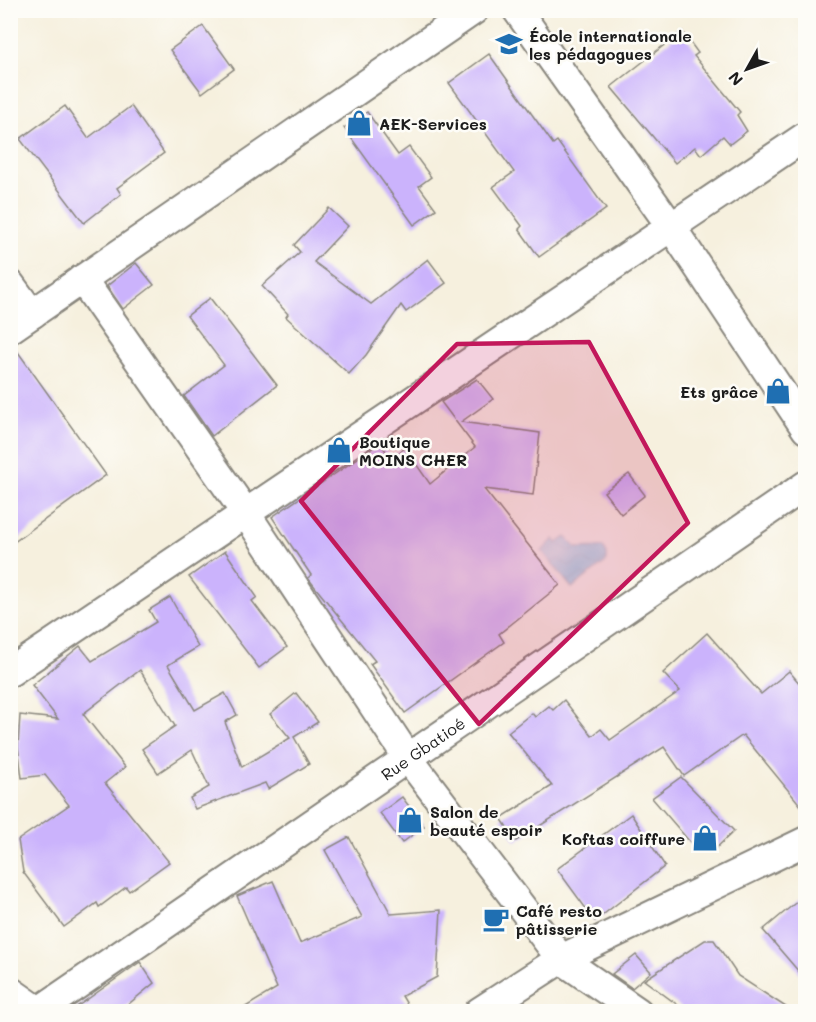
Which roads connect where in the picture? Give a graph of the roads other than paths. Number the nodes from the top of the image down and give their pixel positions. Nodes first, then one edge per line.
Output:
1 (474, 10) edge
2 (517, 10) edge
3 (806, 136) edge
4 (672, 228) junction
5 (82, 279) junction
6 (10, 284) edge
7 (21, 321) edge
8 (806, 429) edge
9 (806, 485) edge
10 (247, 515) junction
11 (10, 672) edge
12 (408, 758) junction
13 (806, 841) edge
14 (561, 959) junction
15 (10, 991) edge
16 (39, 1011) edge
17 (479, 1011) edge
18 (639, 1011) edge

1 - 5 street
2 - 4 street
3 - 4 street
4 - 8 street
4 - 10 street
5 - 7 street
5 - 10 street
6 - 7 street
9 - 12 street, Rue Gbatioé
10 - 11 street
10 - 12 street
12 - 14 street
12 - 16 street, Rue Gbatioé
13 - 14 street
14 - 17 street
14 - 18 street
15 - 16 street

